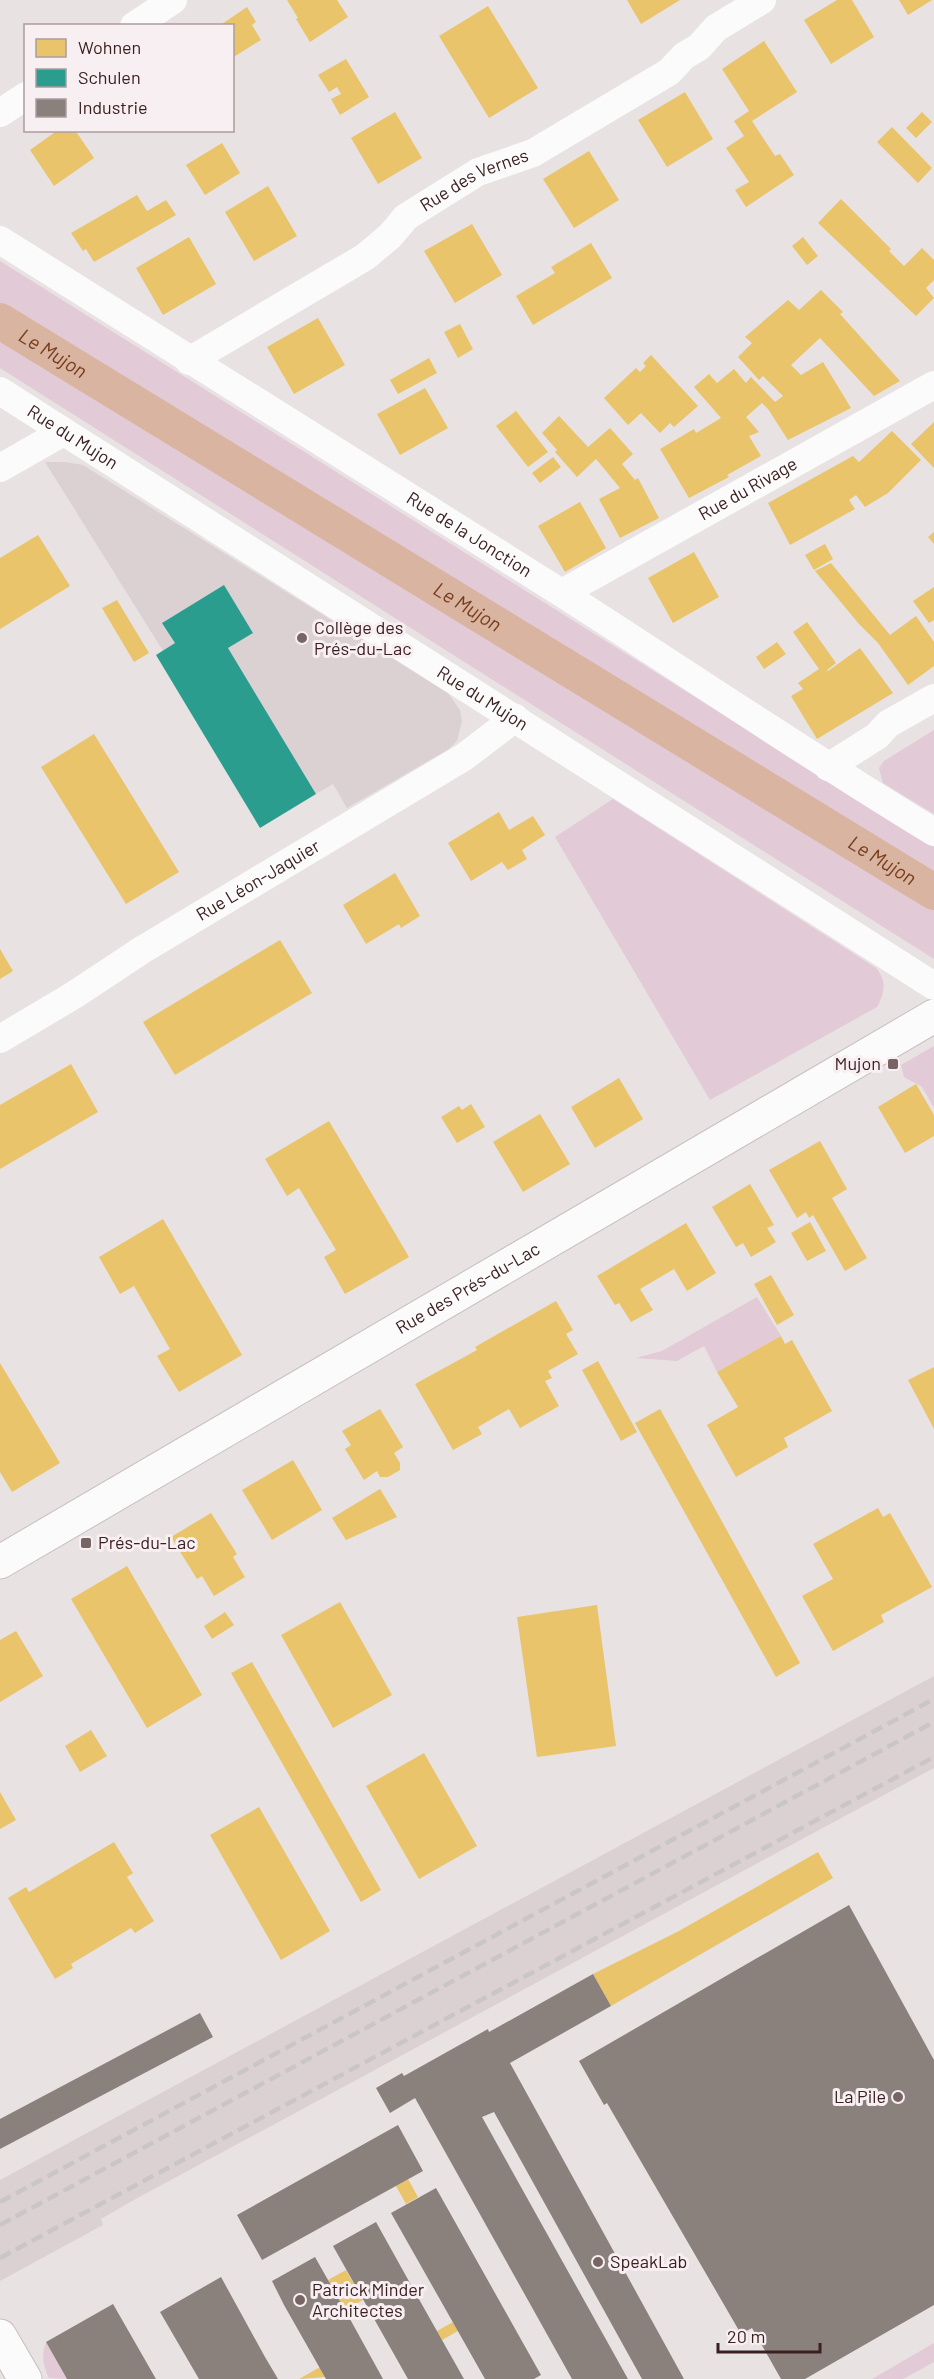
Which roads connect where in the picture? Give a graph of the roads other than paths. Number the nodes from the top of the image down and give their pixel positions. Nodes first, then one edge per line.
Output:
1 (173, 0) edge
2 (762, 0) edge
3 (137, 24) edge
4 (24, 97) edge
5 (0, 113) edge
6 (0, 240) edge
7 (189, 361) junction
8 (934, 385) edge
9 (0, 391) edge
10 (63, 432) junction
11 (0, 468) edge
12 (562, 594) junction
13 (934, 698) edge
14 (515, 718) junction
15 (828, 767) junction
16 (934, 832) edge
17 (934, 986) edge
18 (934, 1016) edge
19 (0, 1039) edge
20 (0, 1562) edge
21 (0, 2336) edge
22 (25, 2379) edge

1 - 3 street
2 - 7 street, Rue des Vernes
4 - 5 street
6 - 7 street, Rue de la Jonction
7 - 12 street, Rue de la Jonction
8 - 12 street, Rue du Rivage
9 - 10 street, Rue du Mujon
10 - 11 street
10 - 14 street, Rue du Mujon
12 - 15 street, Rue de la Jonction
13 - 15 street
14 - 17 street, Rue du Mujon
14 - 19 street, Rue Léon-Jaquier
15 - 16 street, Rue de la Jonction
18 - 20 street, Rue des Prés-du-Lac
21 - 22 street

